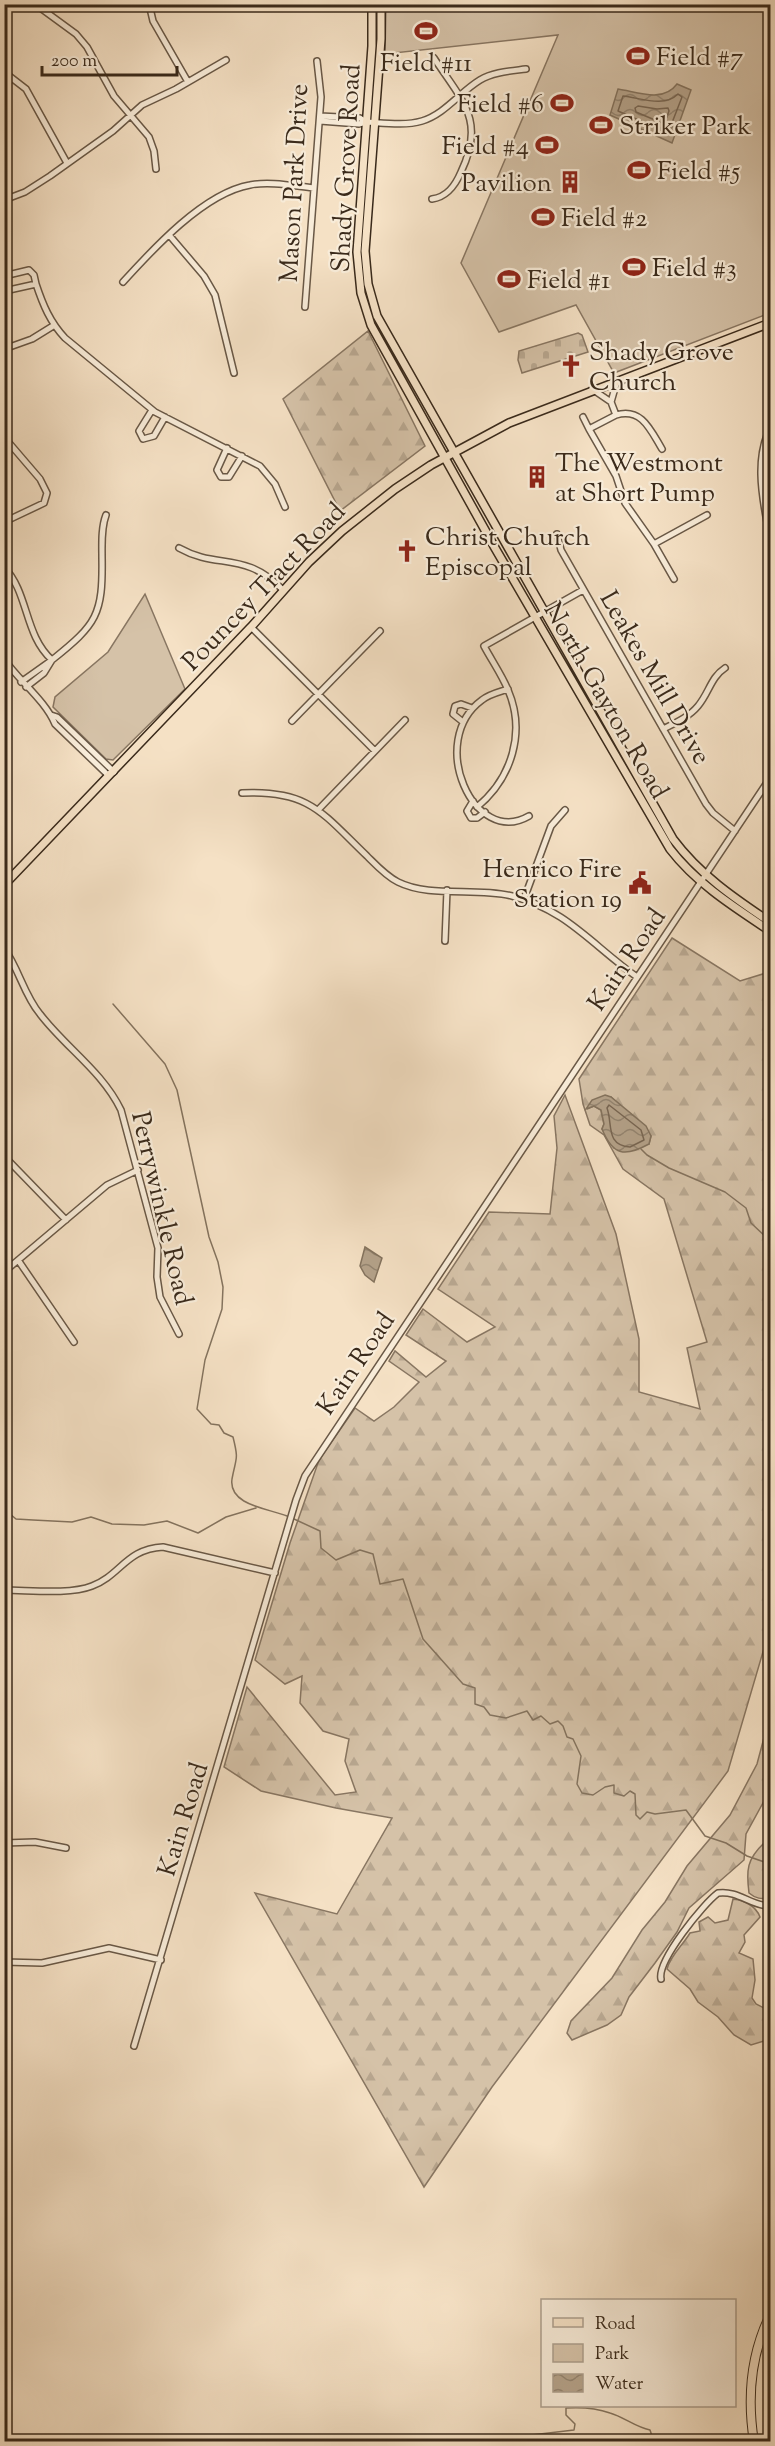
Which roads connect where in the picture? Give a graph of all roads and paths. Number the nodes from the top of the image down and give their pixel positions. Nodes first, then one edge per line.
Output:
1 (35, 4) edge
2 (149, 4) edge
3 (372, 4) edge
4 (381, 4) edge
5 (434, 58) dead end
6 (226, 60) dead end
7 (317, 61) dead end
8 (526, 69) dead end
9 (4, 72) edge
10 (188, 82) junction
11 (459, 96) junction
12 (130, 114) junction
13 (320, 118) junction
14 (370, 122) junction
15 (67, 164) junction
16 (156, 169) dead end
17 (314, 188) junction
18 (432, 199) dead end
19 (4, 200) edge
20 (170, 236) junction
21 (4, 276) edge
22 (123, 282) dead end
23 (36, 284) junction
24 (4, 289) edge
25 (305, 307) dead end
26 (771, 322) edge
27 (54, 326) junction
28 (4, 349) edge
29 (234, 372) dead end
30 (618, 379) junction
31 (592, 389) junction
32 (611, 402) junction
33 (152, 410) junction
34 (616, 415) junction
35 (165, 417) junction
36 (583, 417) dead end
37 (771, 428) edge
38 (590, 429) junction
39 (4, 437) edge
40 (227, 448) junction
41 (662, 449) dead end
42 (453, 453) junction
43 (242, 456) junction
44 (444, 458) junction
45 (285, 507) dead end
46 (106, 515) dead end
47 (707, 515) dead end
48 (4, 522) edge
49 (771, 524) edge
50 (557, 534) dead end
51 (654, 544) junction
52 (179, 548) dead end
53 (4, 567) edge
54 (674, 579) dead end
55 (283, 590) junction
56 (584, 590) junction
57 (544, 612) junction
58 (535, 617) junction
59 (251, 627) junction
60 (380, 631) dead end
61 (4, 659) edge
62 (52, 660) junction
63 (725, 668) dead end
64 (21, 682) junction
65 (26, 687) junction
66 (508, 689) junction
67 (317, 695) junction
68 (472, 708) junction
69 (405, 720) dead end
70 (292, 721) dead end
71 (463, 722) junction
72 (663, 729) junction
73 (375, 751) junction
74 (111, 774) junction
75 (771, 778) edge
76 (242, 793) dead end
77 (473, 801) junction
78 (477, 807) junction
79 (318, 810) junction
80 (565, 810) dead end
81 (485, 813) junction
82 (529, 816) dead end
83 (735, 831) junction
84 (706, 875) junction
85 (701, 882) junction
86 (4, 885) edge
87 (447, 890) junction
88 (524, 899) junction
89 (771, 922) edge
90 (771, 931) edge
91 (446, 940) dead end
92 (4, 948) edge
93 (638, 976) junction
94 (4, 1156) edge
95 (138, 1170) junction
96 (66, 1220) junction
97 (18, 1260) junction
98 (4, 1272) edge
99 (179, 1334) dead end
100 (74, 1342) dead end
101 (275, 1572) junction
102 (4, 1590) edge
103 (4, 1843) edge
104 (66, 1848) dead end
105 (771, 1906) edge
106 (161, 1960) junction
107 (4, 1962) edge
108 (661, 1978) dead end
109 (134, 2046) dead end
110 (771, 2315) edge
111 (754, 2442) edge

1 - 12 street
2 - 10 street
3 - 14 main road, Shady Grove Road
4 - 14 main road, Shady Grove Road
5 - 11 street
6 - 10 street
7 - 13 street, Mason Park Drive
8 - 11 street
9 - 15 street
10 - 12 street
11 - 14 street
11 - 18 street
12 - 15 street
12 - 16 street
13 - 14 street
13 - 17 street, Mason Park Drive
14 - 42 main road, Shady Grove Road
14 - 44 main road, Shady Grove Road
15 - 19 street
17 - 20 street
17 - 25 street, Mason Park Drive
20 - 22 street
20 - 29 street
21 - 23 street
23 - 24 street
23 - 27 street
26 - 30 main road, Pouncey Tract Road
27 - 28 street
27 - 33 street
30 - 31 main road, Pouncey Tract Road
30 - 32 street
31 - 32 street
31 - 42 main road, Pouncey Tract Road
32 - 34 street
33 - 35 street
33 - 35 street
34 - 38 street
34 - 41 street
35 - 40 street
36 - 38 street
37 - 49 street
38 - 51 street
39 - 48 street
40 - 43 street
40 - 43 street
42 - 44 main road, Pouncey Tract Road
42 - 57 main road, North Gayton Road
43 - 45 street
44 - 55 main road, Pouncey Tract Road
44 - 58 main road, North Gayton Road
46 - 62 street
47 - 51 street
50 - 56 street, Leakes Mill Drive
51 - 54 street
52 - 55 street
53 - 62 street
55 - 59 main road, Pouncey Tract Road
56 - 57 street
56 - 72 street, Leakes Mill Drive
57 - 58 street
57 - 84 main road, North Gayton Road
58 - 66 street
58 - 85 main road, North Gayton Road
59 - 67 street
59 - 74 main road, Pouncey Tract Road
60 - 67 street
61 - 64 street
62 - 64 street
62 - 65 street
63 - 72 street
64 - 65 street
65 - 74 street
66 - 68 street
66 - 78 street
67 - 70 street
67 - 73 street
68 - 71 street
68 - 71 street
69 - 73 street
71 - 77 street
72 - 83 street, Leakes Mill Drive
73 - 79 street
74 - 86 main road, Pouncey Tract Road
75 - 83 street, Kain Road
76 - 79 street
77 - 78 street
77 - 81 street
78 - 81 street
79 - 87 street
80 - 88 street
81 - 82 street
83 - 84 street, Kain Road
84 - 85 street, Kain Road
84 - 89 main road, North Gayton Road
85 - 90 main road, North Gayton Road
85 - 93 street, Kain Road
87 - 88 street
87 - 91 street
88 - 93 street
92 - 95 street, Perrywinkle Road
93 - 101 street, Kain Road
94 - 96 street
95 - 96 street
95 - 99 street, Perrywinkle Road
96 - 97 street
97 - 98 street
97 - 100 street
101 - 102 street
101 - 106 street, Kain Road
103 - 104 street
105 - 108 street
106 - 107 street
106 - 109 street, Kain Road
110 - 111 highway

